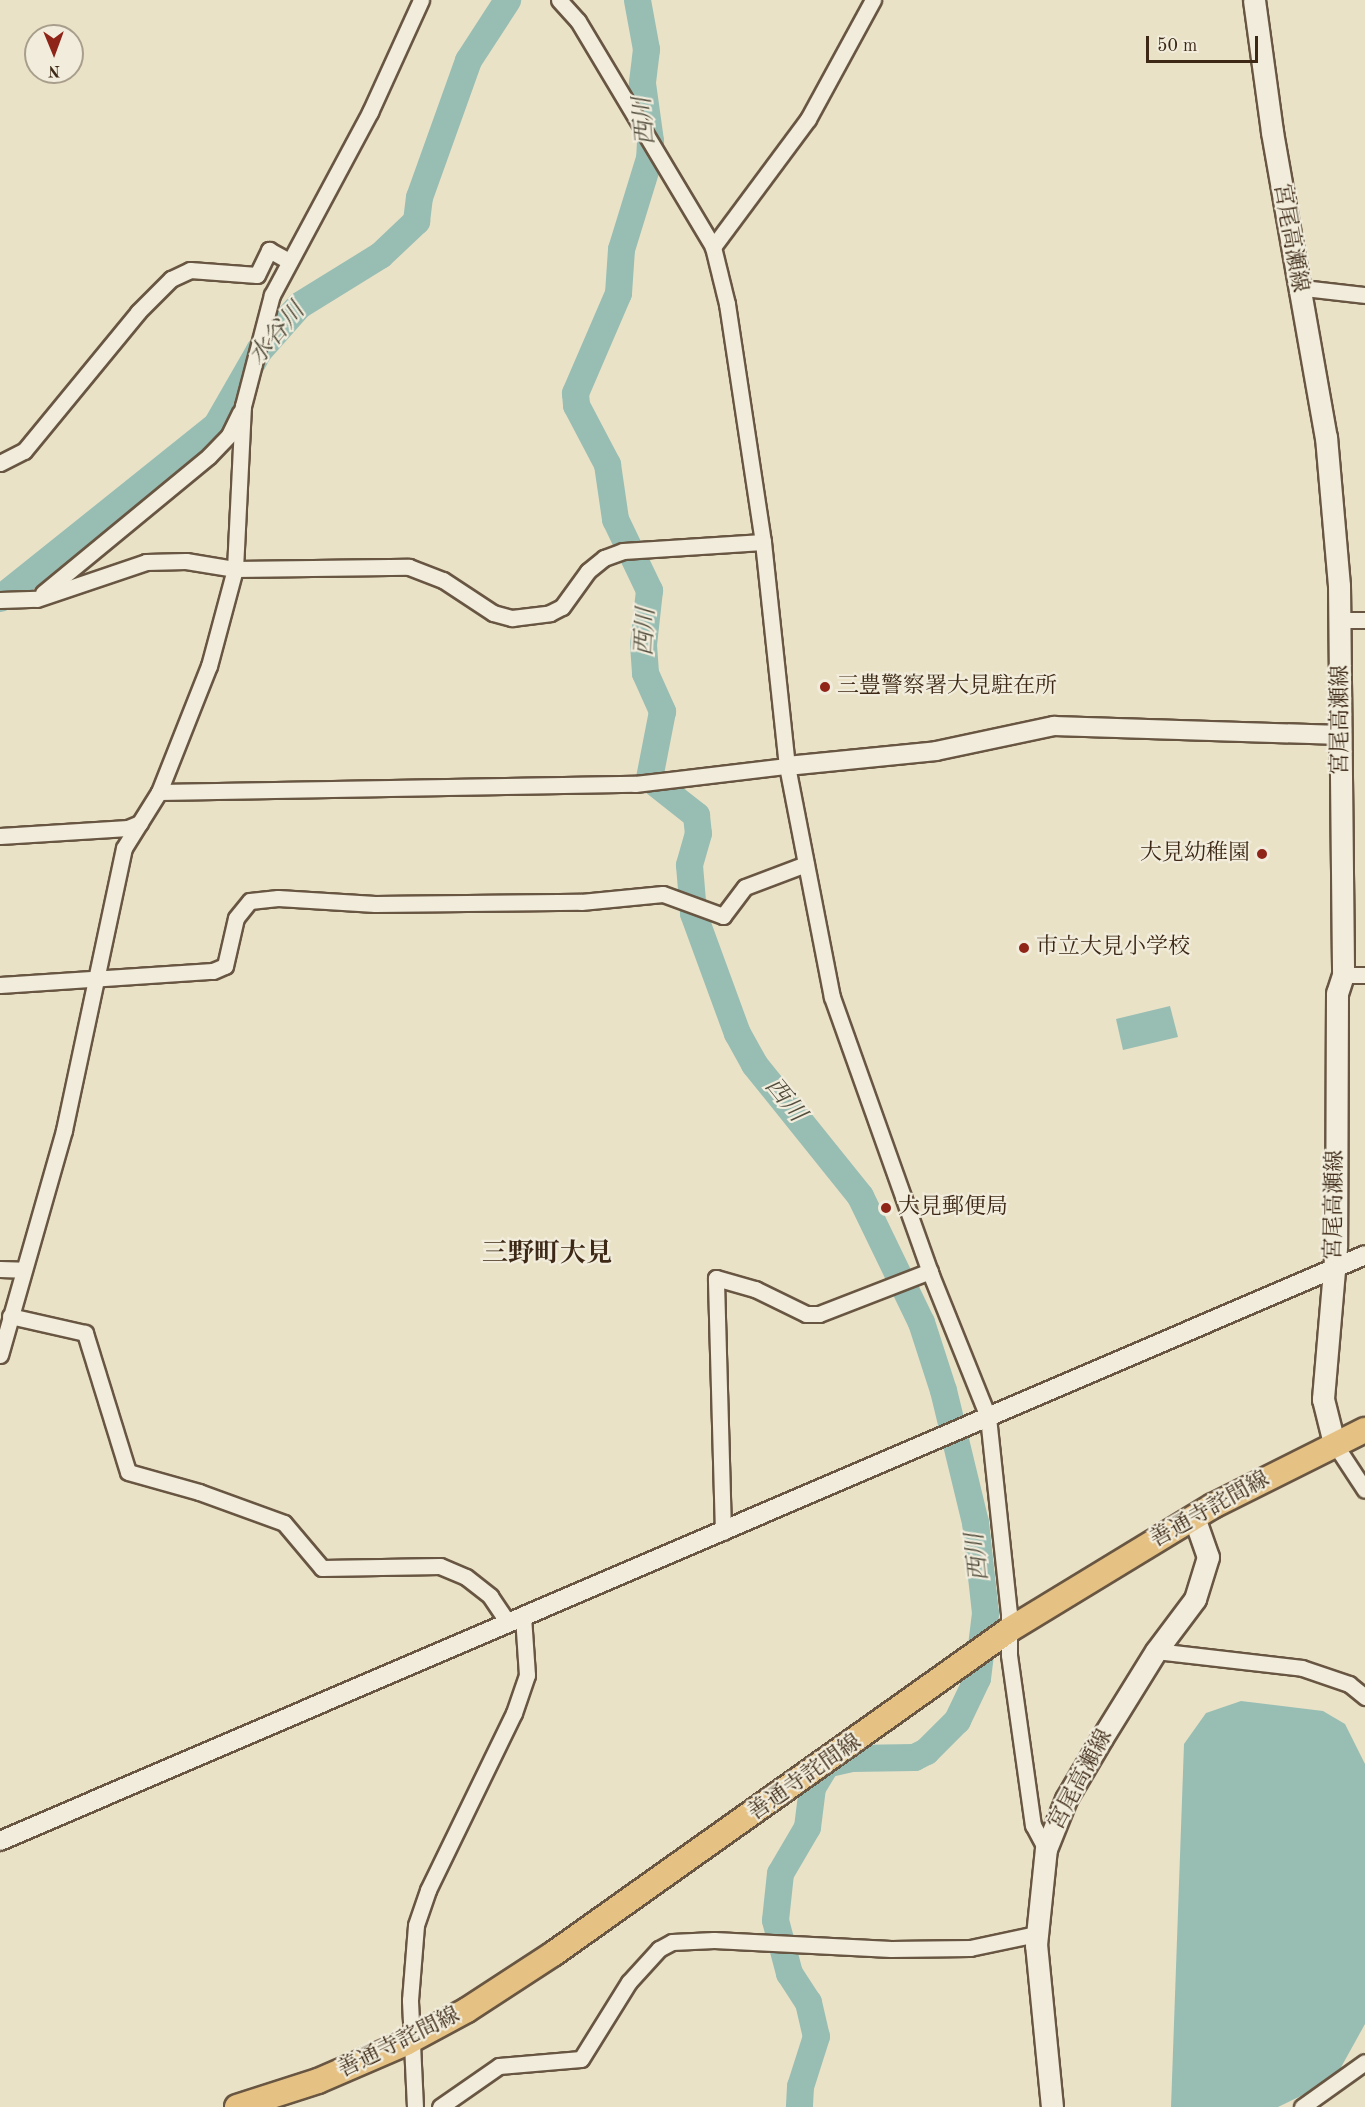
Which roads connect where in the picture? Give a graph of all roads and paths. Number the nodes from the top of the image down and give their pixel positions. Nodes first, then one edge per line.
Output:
1 (421, 0) edge
2 (559, 0) edge
3 (873, 0) edge
4 (1254, 0) edge
5 (713, 247) junction
6 (289, 261) junction
7 (1312, 289) dead end
8 (1365, 295) edge
9 (243, 406) junction
10 (0, 463) edge
11 (763, 542) junction
12 (235, 569) junction
13 (37, 599) junction
14 (0, 600) edge
15 (1341, 620) junction
16 (1365, 620) edge
17 (1341, 735) junction
18 (787, 766) junction
19 (159, 792) junction
20 (140, 823) junction
21 (0, 836) edge
22 (806, 864) junction
23 (1343, 975) junction
24 (1365, 975) edge
25 (97, 977) junction
26 (0, 985) edge
27 (1365, 1255) edge
28 (1334, 1268) junction
29 (0, 1269) edge
30 (23, 1270) junction
31 (930, 1270) junction
32 (10, 1316) junction
33 (0, 1355) edge
34 (988, 1418) junction
35 (1365, 1430) edge
36 (1334, 1443) junction
37 (1365, 1490) edge
38 (1194, 1517) junction
39 (723, 1532) junction
40 (516, 1620) junction
41 (1009, 1630) junction
42 (1156, 1651) junction
43 (1365, 1697) edge
44 (0, 1841) edge
45 (1046, 1849) junction
46 (1036, 1934) junction
47 (412, 2040) junction
48 (1365, 2062) edge
49 (237, 2107) edge
50 (415, 2107) edge
51 (441, 2107) edge
52 (1052, 2107) edge
53 (1302, 2107) edge

1 - 6 street
2 - 5 street
3 - 5 street
4 - 15 main road, 宮尾高瀬線
5 - 11 street
6 - 9 street
6 - 10 street
7 - 8 street
9 - 12 street
9 - 13 street
11 - 12 street
11 - 18 street
12 - 13 street
12 - 19 street
13 - 14 street
15 - 16 street
15 - 17 main road, 宮尾高瀬線
17 - 18 street
17 - 23 main road, 宮尾高瀬線
18 - 19 street
18 - 22 street
19 - 20 street
20 - 21 street
20 - 25 street
22 - 25 street
22 - 31 street
23 - 24 street
23 - 28 main road, 宮尾高瀬線
25 - 26 street
25 - 30 street
27 - 28 street
28 - 34 street
28 - 36 main road, 宮尾高瀬線
29 - 30 street
30 - 32 street
31 - 34 street
31 - 39 street
32 - 33 street
32 - 40 street
34 - 39 street
34 - 41 street
35 - 36 main road, 善通寺詫間線
36 - 37 street
36 - 38 main road, 善通寺詫間線
38 - 41 main road, 善通寺詫間線
38 - 42 main road, 宮尾高瀬線
39 - 40 street
40 - 44 street
40 - 47 street
41 - 45 street
41 - 47 main road, 善通寺詫間線
42 - 43 street
42 - 45 main road, 宮尾高瀬線
45 - 46 main road, 宮尾高瀬線
46 - 51 street
46 - 52 main road, 宮尾高瀬線
47 - 49 main road, 善通寺詫間線
47 - 50 street
48 - 53 street

